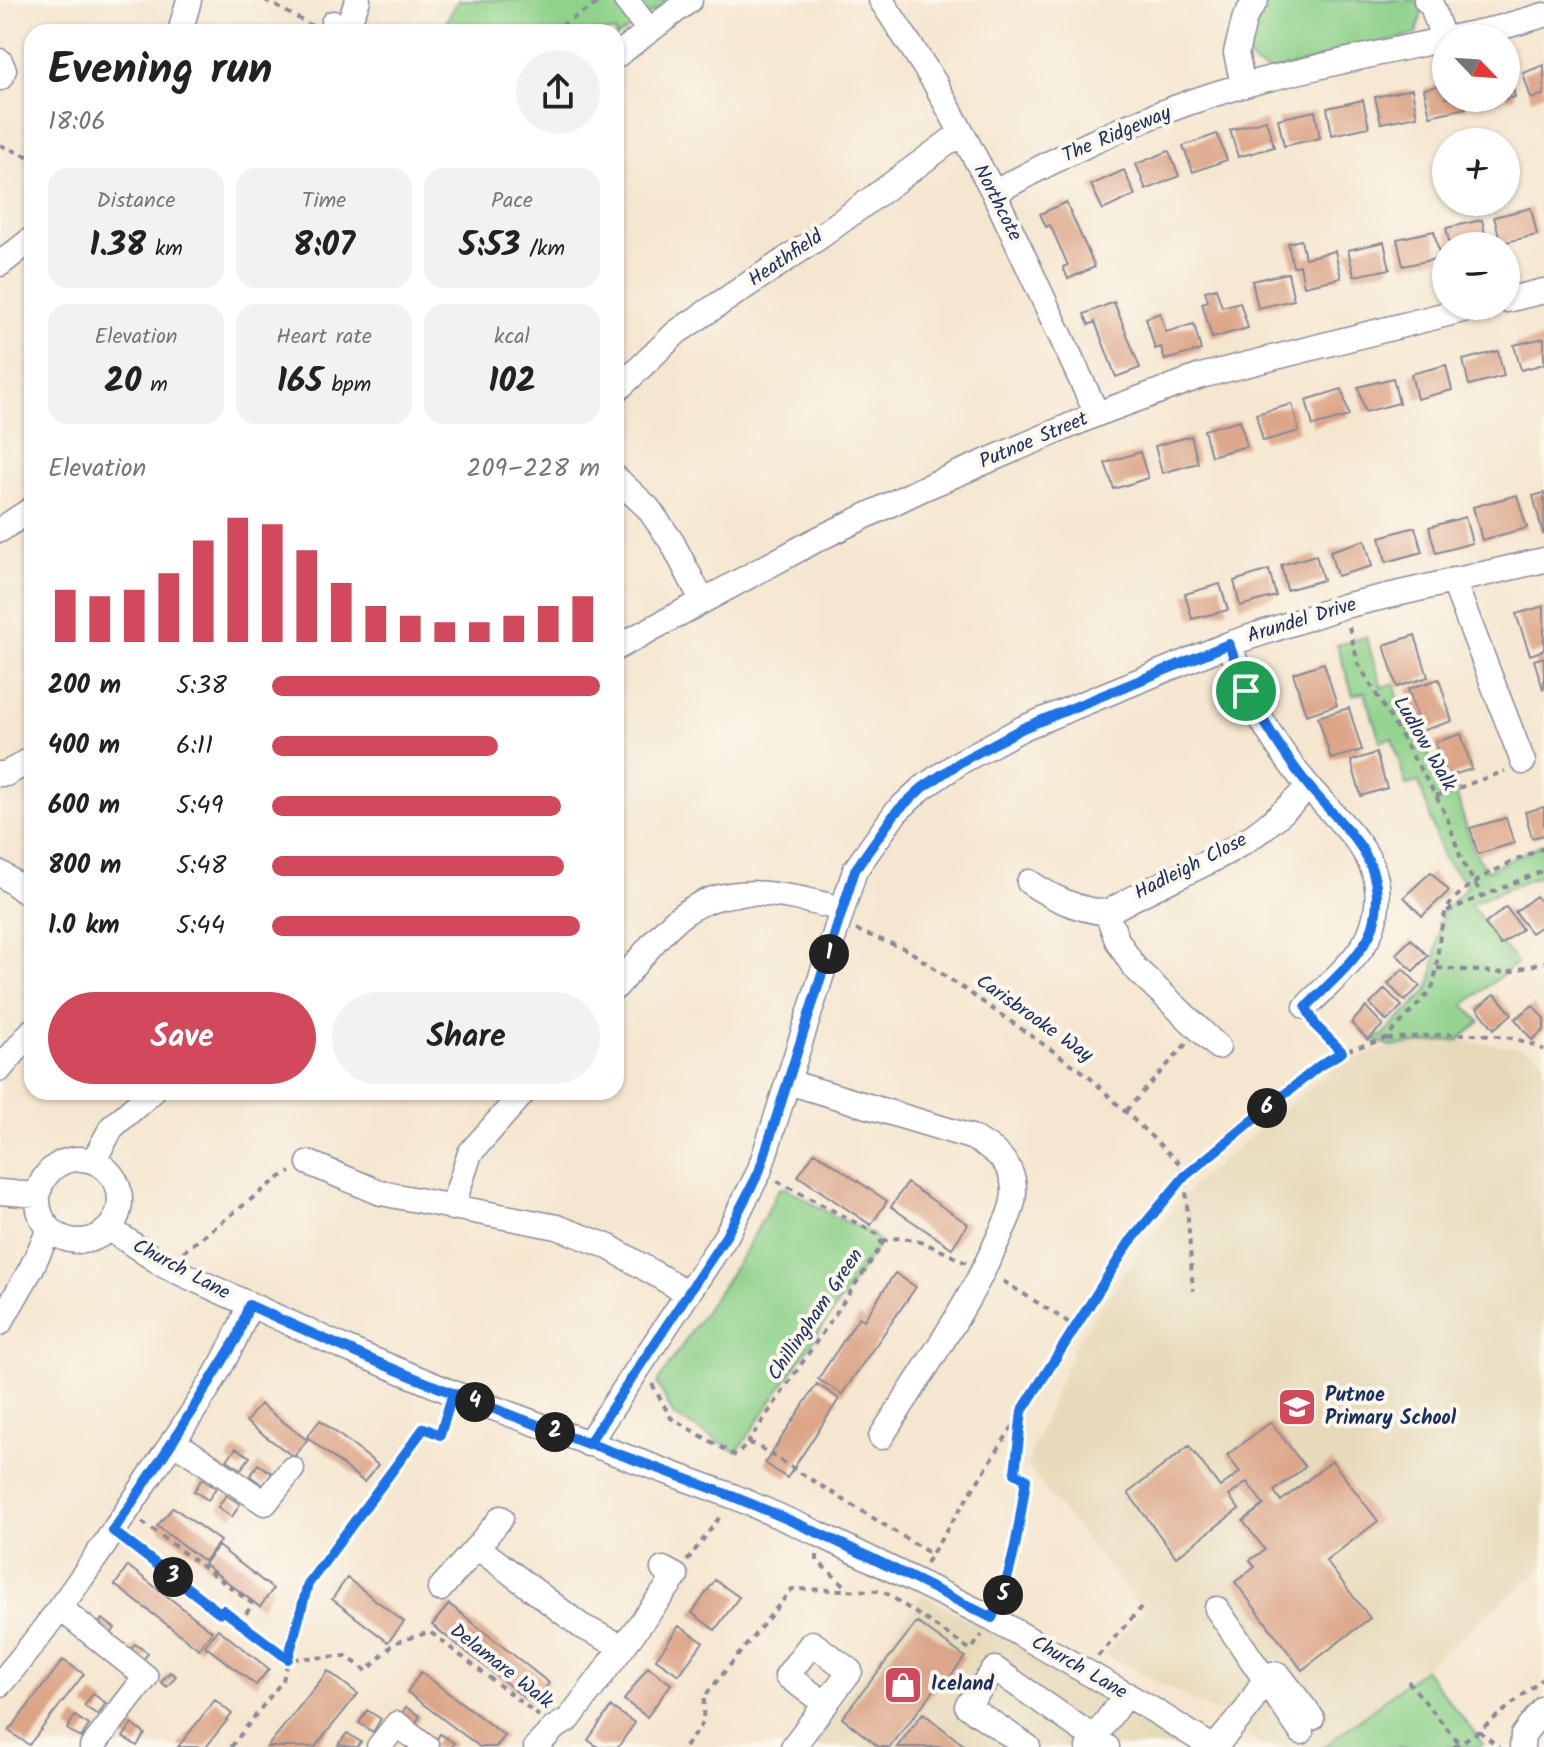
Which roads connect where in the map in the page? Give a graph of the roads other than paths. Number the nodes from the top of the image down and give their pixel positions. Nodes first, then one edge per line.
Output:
1 (189, 0) edge
2 (358, 0) edge
3 (626, 0) edge
4 (690, 0) edge
5 (881, 0) edge
6 (1256, 0) edge
7 (1426, 0) edge
8 (1544, 15) edge
9 (182, 24) edge
10 (348, 24) edge
11 (1440, 24) edge
12 (1513, 24) edge
13 (649, 30) junction
14 (1432, 42) edge
15 (624, 50) edge
16 (0, 61) edge
17 (0, 78) edge
18 (1243, 85) junction
19 (961, 133) junction
20 (994, 193) junction
21 (24, 245) edge
22 (0, 264) edge
23 (1544, 291) edge
24 (1520, 297) edge
25 (1432, 318) edge
26 (624, 383) edge
27 (1097, 414) junction
28 (624, 486) edge
29 (24, 514) edge
30 (0, 530) edge
31 (1544, 560) edge
32 (1453, 580) junction
33 (702, 600) junction
34 (624, 644) edge
35 (1229, 644) junction
36 (1523, 762) road end
37 (24, 764) edge
38 (0, 774) edge
39 (1309, 787) junction
40 (0, 873) edge
41 (1029, 882) dead end
42 (24, 891) edge
43 (1107, 913) junction
44 (840, 916) junction
45 (624, 978) edge
46 (1306, 1007) road end
47 (24, 1040) edge
48 (1218, 1047) dead end
49 (0, 1069) edge
50 (788, 1082) junction
51 (143, 1100) edge
52 (517, 1100) edge
53 (94, 1160) junction
54 (309, 1163) road end
55 (0, 1192) edge
56 (37, 1195) junction
57 (452, 1208) junction
58 (110, 1229) junction
59 (49, 1230) junction
60 (688, 1293) junction
61 (249, 1305) junction
62 (0, 1323) edge
63 (881, 1437) dead end
64 (173, 1441) junction
65 (588, 1444) junction
66 (292, 1469) dead end
67 (501, 1518) dead end
68 (477, 1547) junction
69 (669, 1572) road end
70 (440, 1589) dead end
71 (60, 1608) junction
72 (1217, 1609) dead end
73 (623, 1647) junction
74 (1264, 1680) junction
75 (0, 1684) edge
76 (1126, 1694) junction
77 (826, 1704) dead end
78 (1544, 1708) edge
79 (1307, 1725) dead end
80 (1097, 1744) edge
81 (92, 1747) edge
82 (379, 1747) edge
83 (427, 1747) edge
84 (536, 1747) edge
85 (793, 1747) edge
86 (1028, 1747) edge
87 (1213, 1747) edge
88 (1522, 1747) edge

1 - 9 street
2 - 10 street
3 - 13 street
4 - 13 street
5 - 19 street, Northcote
6 - 18 street
7 - 11 street
8 - 12 street, The Ridgeway
13 - 15 street
14 - 18 street, The Ridgeway
16 - 17 street
18 - 20 street, The Ridgeway
19 - 20 street, Northcote
19 - 26 street, Heathfield
20 - 27 street, Northcote
21 - 22 street
23 - 24 street
25 - 27 street, Putnoe Street
27 - 33 street, Putnoe Street
28 - 33 street
29 - 30 street
31 - 32 street, Arundel Drive
32 - 35 street, Arundel Drive
32 - 36 street
33 - 34 street, Putnoe Street
35 - 39 street
35 - 44 street, Arundel Drive
37 - 38 street
39 - 43 street, Hadleigh Close
39 - 46 street
40 - 42 street
41 - 43 street
43 - 48 street
44 - 45 street
44 - 50 street, Arundel Drive
47 - 49 street
50 - 60 street, Arundel Drive
50 - 63 street
51 - 53 street
52 - 57 street
53 - 56 street
53 - 58 street
54 - 57 street
55 - 56 street
56 - 59 street
57 - 60 street
58 - 59 street
58 - 61 street, Church Lane
59 - 62 street
60 - 65 street, Arundel Drive
61 - 64 street
61 - 65 street, Church Lane
64 - 66 street
64 - 71 street
65 - 76 street, Church Lane
67 - 68 street
68 - 70 street
68 - 73 street
69 - 73 street
71 - 75 street
71 - 81 street
72 - 74 street
73 - 84 street
74 - 79 street
74 - 87 street
76 - 80 street
76 - 87 street, Church Lane
77 - 85 street
78 - 88 street
80 - 86 street
82 - 83 street

